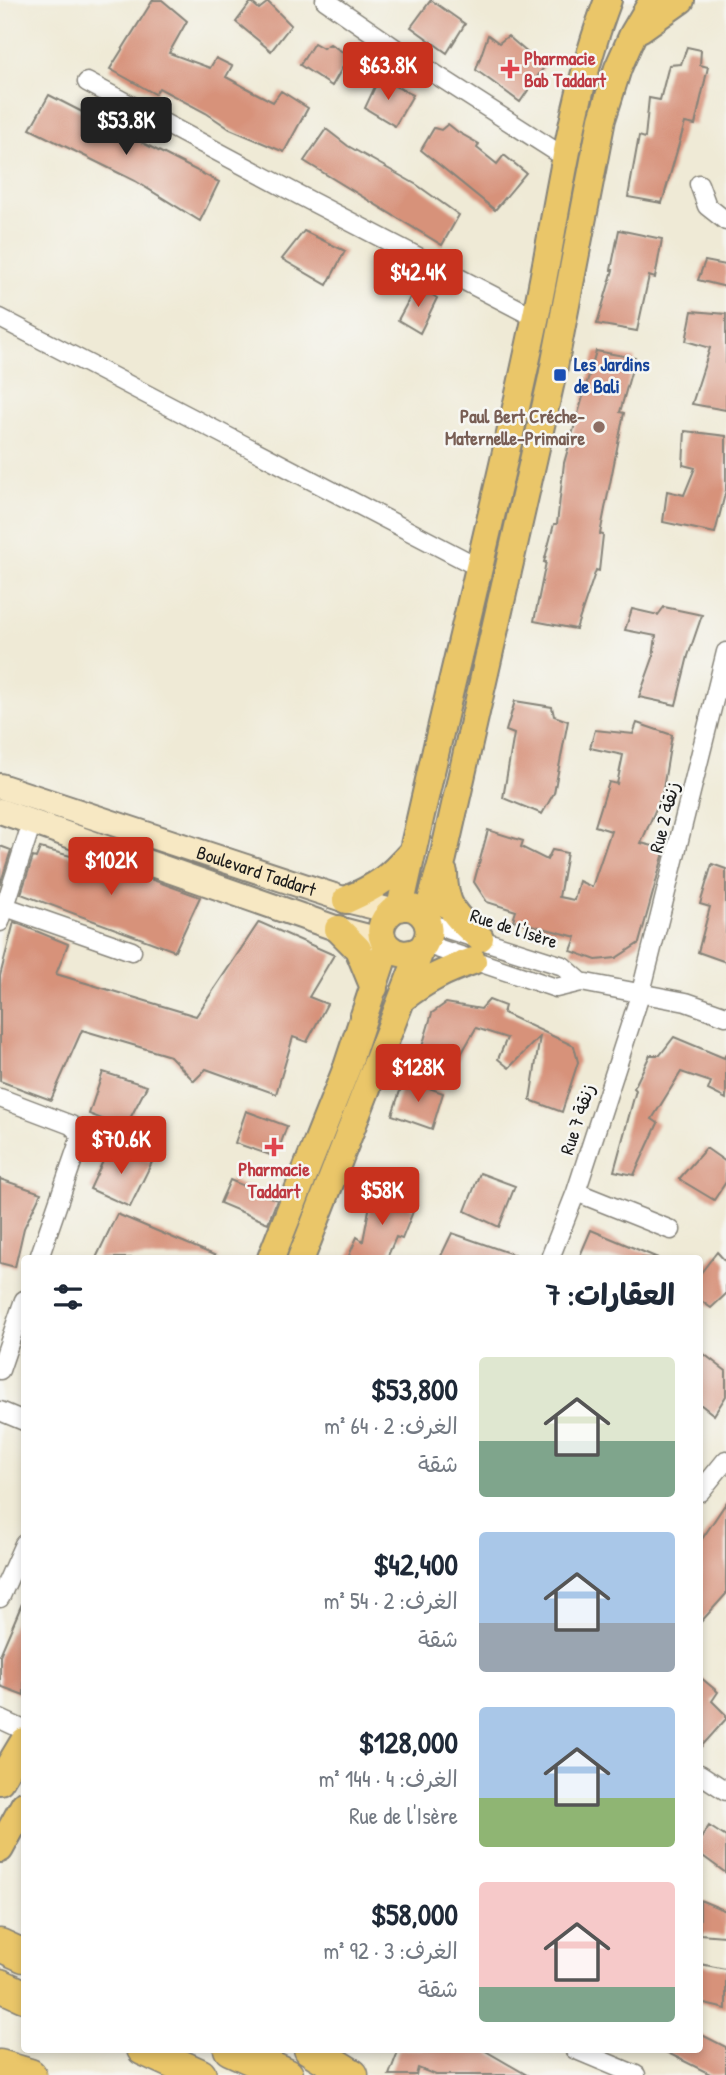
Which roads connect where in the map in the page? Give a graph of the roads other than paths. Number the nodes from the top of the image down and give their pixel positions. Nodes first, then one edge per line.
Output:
1 (325, 0) edge
2 (591, 0) edge
3 (608, 0) edge
4 (653, 0) edge
5 (681, 0) edge
6 (633, 34) junction
7 (590, 48) junction
8 (87, 82) dead end
9 (566, 158) junction
10 (699, 184) dead end
11 (726, 221) edge
12 (0, 318) edge
13 (536, 318) junction
14 (480, 568) junction
15 (726, 652) edge
16 (0, 786) edge
17 (0, 811) edge
18 (32, 822) junction
19 (413, 850) junction
20 (443, 858) junction
21 (346, 900) junction
22 (396, 909) junction
23 (2, 911) edge
24 (338, 929) junction
25 (425, 934) junction
26 (386, 943) junction
27 (476, 950) junction
28 (132, 951) dead end
29 (374, 988) junction
30 (641, 992) junction
31 (403, 998) junction
32 (726, 1016) edge
33 (0, 1098) edge
34 (576, 1192) junction
35 (671, 1230) dead end
36 (40, 1255) edge
37 (272, 1255) edge
38 (302, 1255) edge
39 (551, 1255) edge
40 (21, 1309) edge
41 (0, 1370) edge
42 (0, 1411) edge
43 (21, 1420) edge
44 (726, 1460) edge
45 (703, 1488) edge
46 (21, 1549) edge
47 (5, 1573) edge
48 (0, 1598) edge
49 (0, 1719) edge
50 (21, 1729) edge
51 (21, 1746) edge
52 (703, 1776) edge
53 (0, 1781) edge
54 (726, 1791) edge
55 (21, 1810) edge
56 (0, 1849) edge
57 (0, 1945) edge
58 (21, 1955) edge
59 (0, 1985) edge
60 (21, 1995) edge
61 (152, 2053) edge
62 (239, 2053) edge
63 (316, 2053) edge
64 (587, 2053) edge
65 (0, 2066) edge
66 (30, 2075) edge
67 (201, 2075) edge
68 (287, 2075) edge
69 (352, 2075) edge
70 (636, 2075) edge

1 - 9 street
2 - 7 main road
3 - 7 main road
4 - 6 main road
5 - 6 main road
6 - 20 main road
7 - 9 main road
8 - 13 street
9 - 13 main road
10 - 11 street
12 - 14 street
13 - 14 main road
14 - 19 main road
15 - 30 street, Rue 2 زنقة
16 - 21 street, Boulevard Taddart
17 - 18 street, Boulevard Taddart
18 - 23 street
18 - 24 street, Boulevard Taddart
19 - 21 main road
19 - 22 main road
20 - 25 main road
20 - 27 main road
21 - 22 street, Boulevard Taddart
22 - 25 main road
22 - 26 main road
23 - 28 street
24 - 26 street, Boulevard Taddart
24 - 29 main road
25 - 26 main road
25 - 27 street, Rue de l'Isère
25 - 31 main road
26 - 29 main road
27 - 30 street, Rue de l'Isère
27 - 31 main road
29 - 37 main road
30 - 32 street, Rue de l'Isère
30 - 34 street, Rue 7 زنقة
31 - 38 main road
33 - 36 street
34 - 35 street
34 - 39 street, Rue 7 زنقة
40 - 41 street
42 - 43 street
44 - 45 street
46 - 47 street
47 - 48 street
49 - 50 street
51 - 53 main road
52 - 54 street
55 - 56 main road
57 - 58 highway
59 - 60 highway
61 - 67 highway
62 - 68 highway
63 - 69 highway
64 - 70 street
65 - 66 highway

